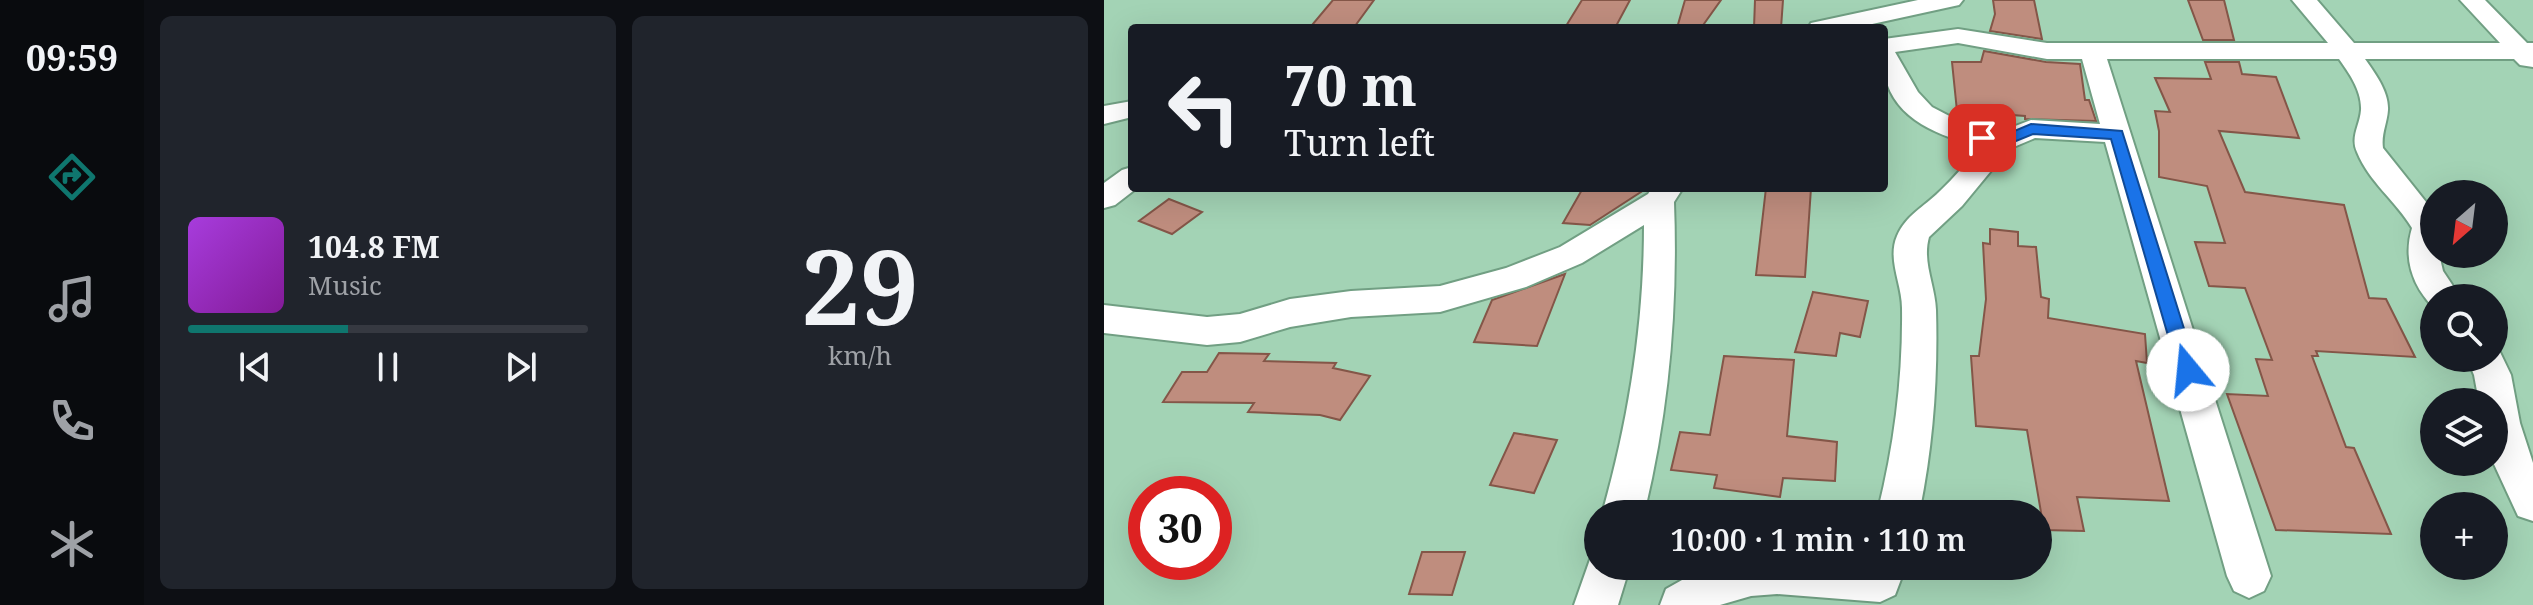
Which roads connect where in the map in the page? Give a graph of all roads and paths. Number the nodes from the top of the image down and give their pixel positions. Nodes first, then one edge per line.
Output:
1 (1952, 0) edge
2 (2304, 0) edge
3 (2472, 0) edge
4 (1839, 24) edge
5 (1891, 48) edge
6 (2092, 51) junction
7 (2349, 53) junction
8 (2528, 55) edge
9 (1128, 110) edge
10 (1104, 115) edge
11 (2117, 134) junction
12 (1999, 143) junction
13 (1128, 180) edge
14 (1664, 195) edge
15 (1104, 198) edge
16 (2434, 284) edge
17 (1104, 319) edge
18 (2493, 372) edge
19 (1627, 500) edge
20 (1900, 500) edge
21 (2533, 502) edge
22 (2249, 576) dead end
23 (1604, 580) edge
24 (1725, 580) edge
25 (1596, 605) edge
26 (1682, 605) edge

1 - 4 street
1 - 5 street
2 - 7 street
3 - 8 street
5 - 6 street
5 - 12 street
6 - 7 street
6 - 11 street
7 - 8 street
7 - 16 street
9 - 10 street
11 - 12 street
11 - 22 street
12 - 20 street
13 - 15 street
14 - 17 street
14 - 19 street
18 - 21 street
23 - 25 street
24 - 26 street

